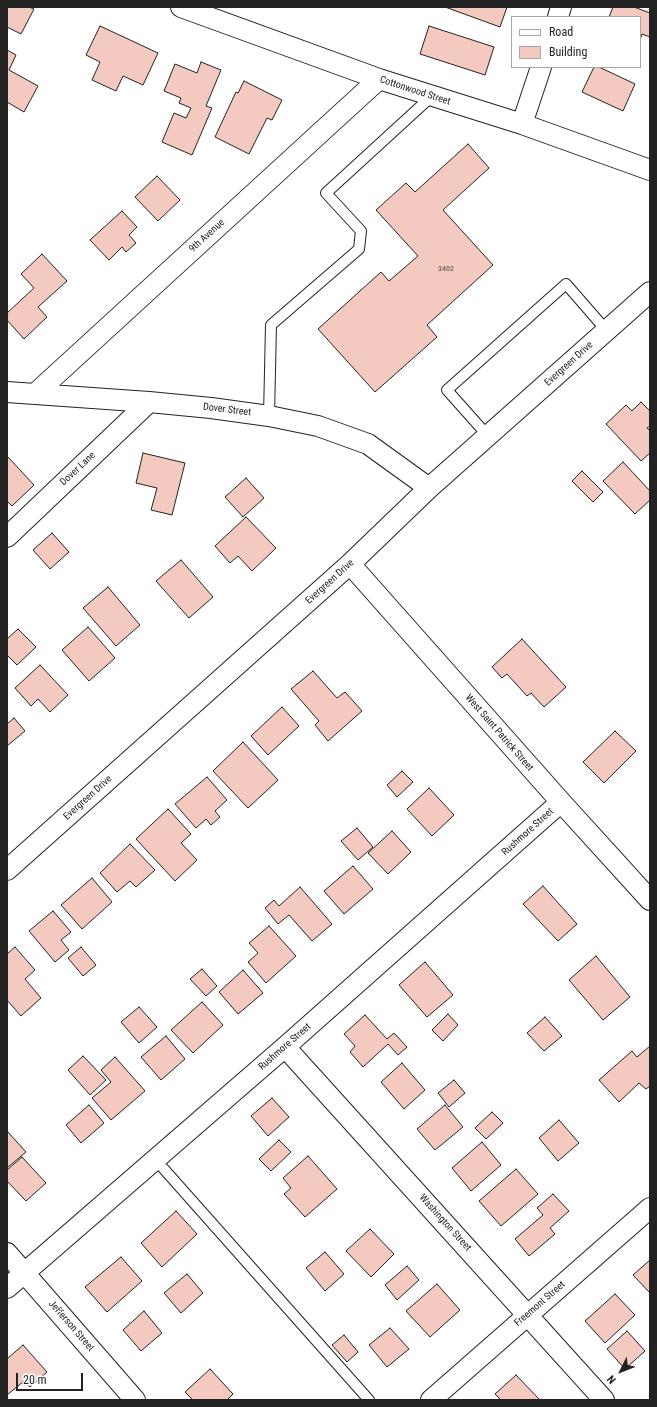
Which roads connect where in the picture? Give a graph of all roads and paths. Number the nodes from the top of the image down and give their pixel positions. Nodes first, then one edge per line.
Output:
1 (181, 7) edge
2 (211, 12) edge
3 (541, 68) edge
4 (379, 80) junction
5 (432, 96) junction
6 (522, 124) junction
7 (650, 170) edge
8 (650, 292) edge
9 (607, 331) junction
10 (7, 392) edge
11 (36, 393) junction
12 (150, 402) junction
13 (269, 416) junction
14 (488, 436) junction
15 (429, 488) junction
16 (7, 537) edge
17 (350, 564) junction
18 (561, 802) junction
19 (7, 870) edge
20 (650, 900) edge
21 (286, 1047) junction
22 (155, 1159) junction
23 (650, 1208) edge
24 (7, 1253) edge
25 (25, 1272) junction
26 (7, 1288) edge
27 (528, 1315) junction
28 (135, 1400) edge
29 (369, 1400) edge
30 (431, 1400) edge
31 (604, 1400) edge

1 - 2 street, Cottonwood Street
2 - 4 street, Cottonwood Street
3 - 6 street
4 - 5 street, Cottonwood Street
4 - 11 street, 9th Avenue
5 - 6 street, Cottonwood Street
5 - 13 lane
6 - 7 street, Cottonwood Street
8 - 9 street, Evergreen Drive
9 - 14 street, Evergreen Drive
9 - 14 lane
10 - 11 street, Dover Street
11 - 12 street, Dover Street
12 - 13 street, Dover Street
12 - 16 street, Dover Lane
13 - 15 street, Dover Street
14 - 15 street, Evergreen Drive
15 - 17 street, Evergreen Drive
17 - 18 street, West Saint Patrick Street
17 - 19 street, Evergreen Drive
18 - 20 street, West Saint Patrick Street
18 - 21 street, Rushmore Street
21 - 22 street, Rushmore Street
21 - 27 street, Washington Street
22 - 25 street, Rushmore Street
22 - 29 lane
23 - 27 street, Freemont Street
24 - 25 street, Jefferson Street
25 - 26 street, Rushmore Street
25 - 28 street, Jefferson Street
27 - 30 street, Freemont Street
27 - 31 street, Washington Street

